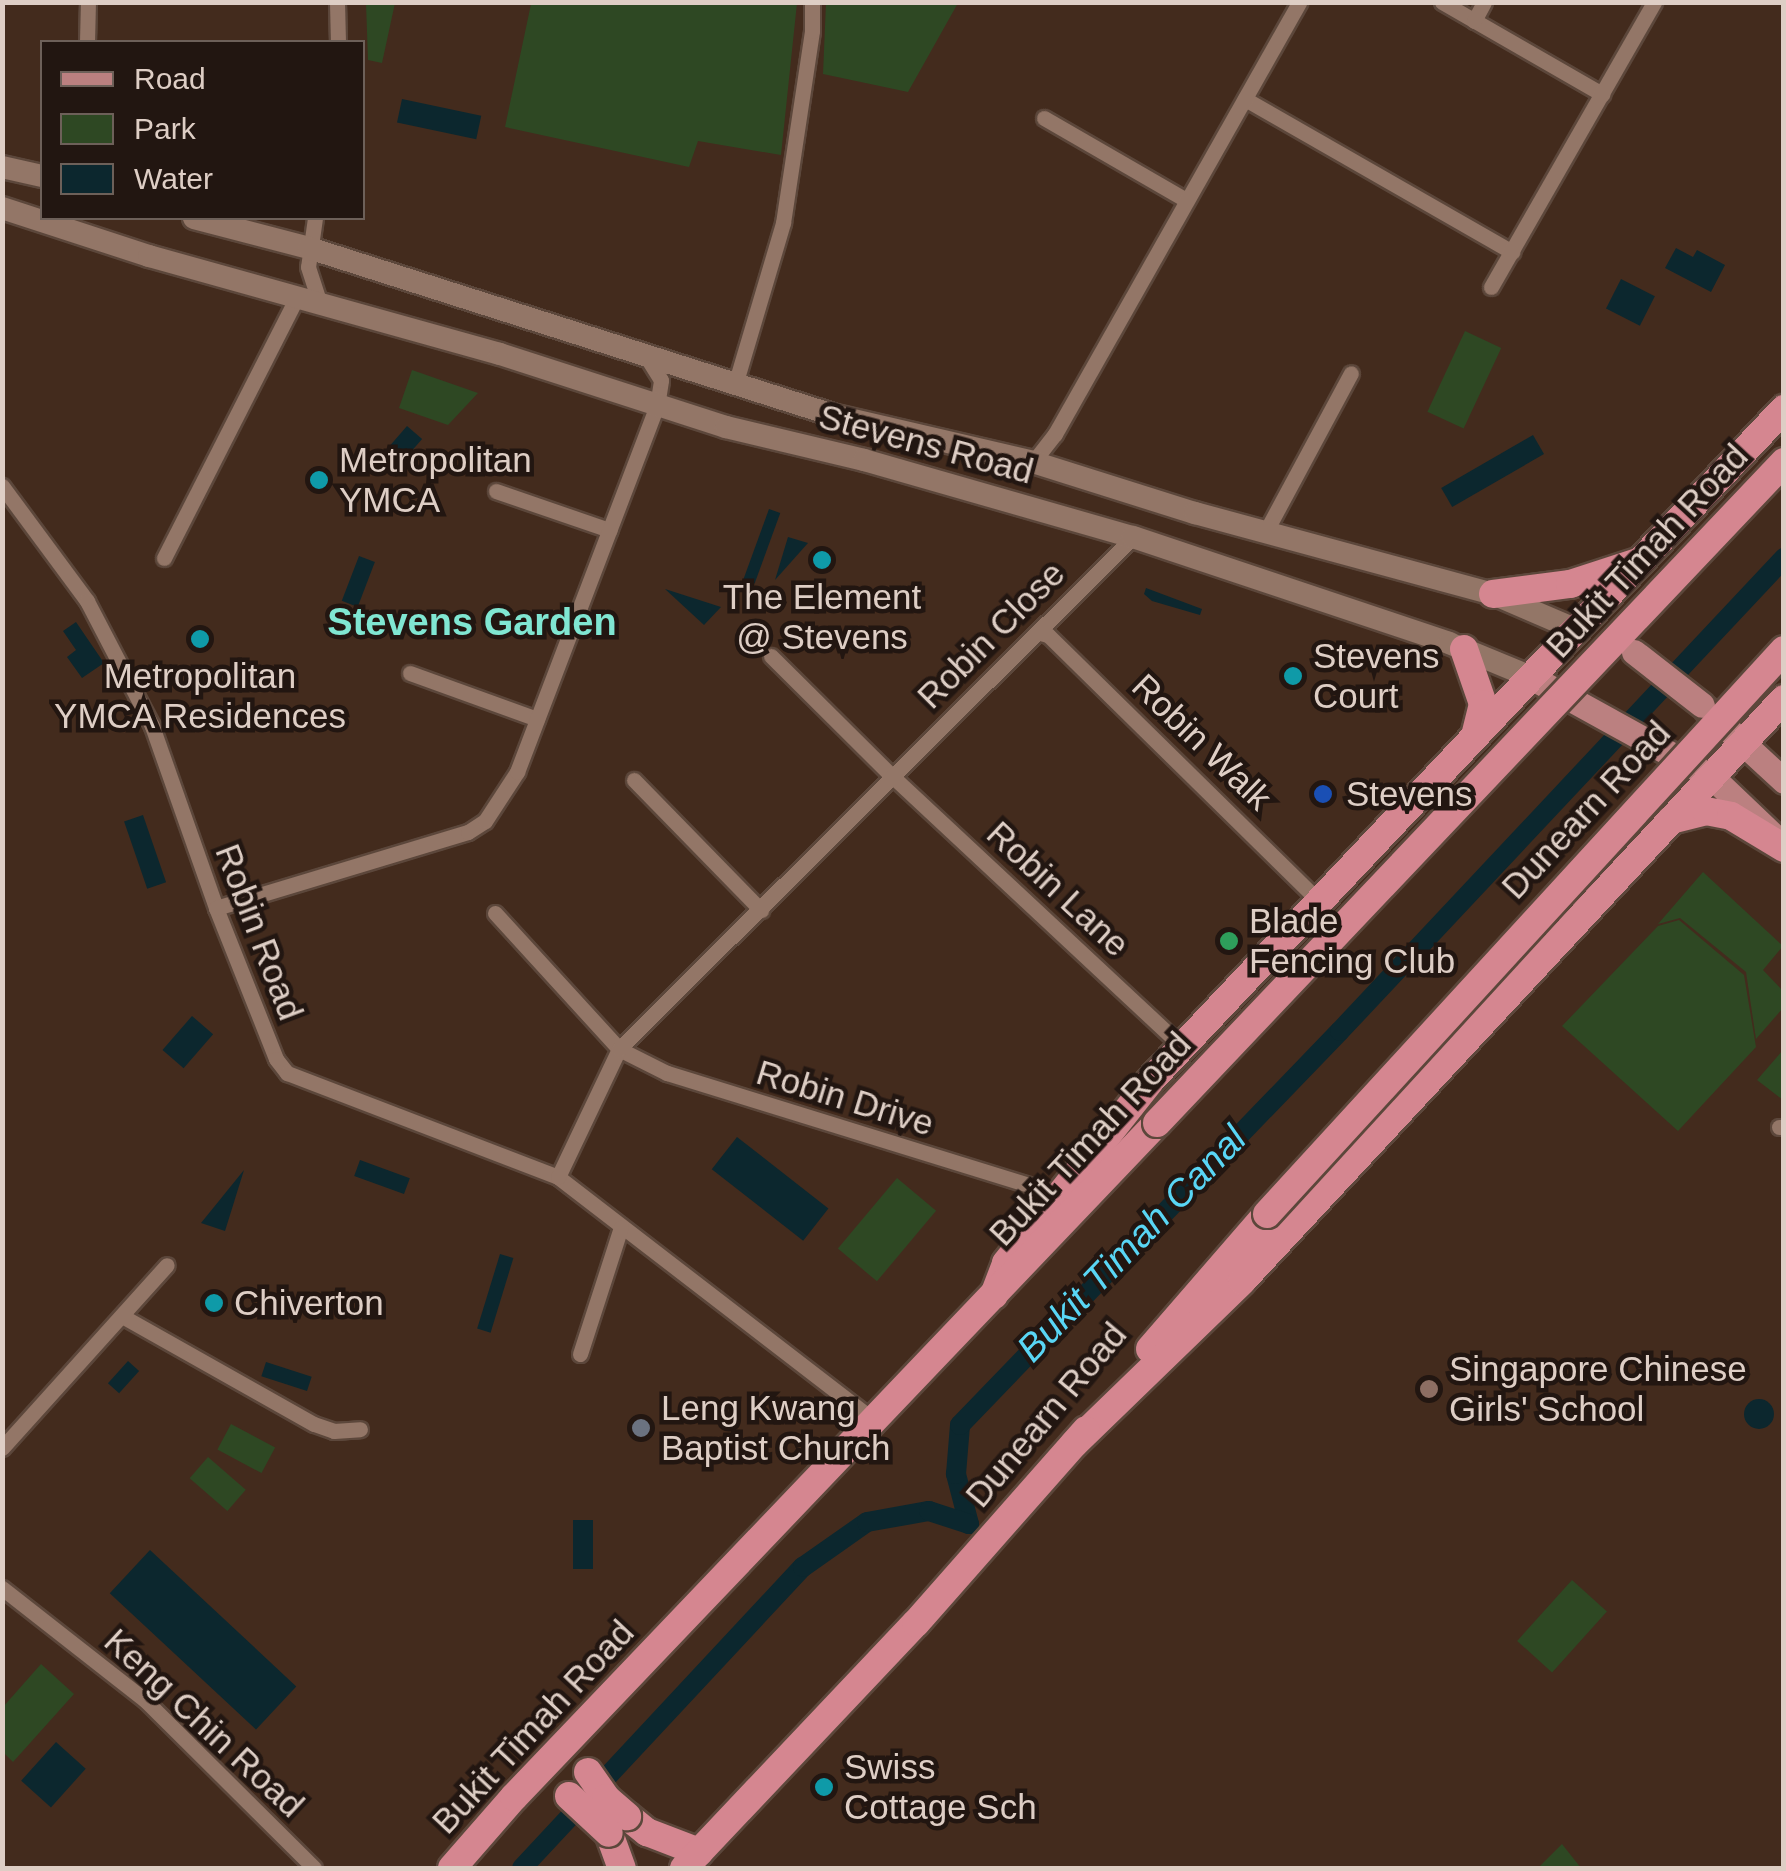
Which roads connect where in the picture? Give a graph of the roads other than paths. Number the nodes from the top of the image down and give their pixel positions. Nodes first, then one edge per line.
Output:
1 (88, 2) edge
2 (337, 2) edge
3 (812, 2) edge
4 (1299, 2) edge
5 (1442, 2) edge
6 (1484, 2) edge
7 (1654, 2) edge
8 (1474, 21) junction
9 (87, 40) edge
10 (338, 40) edge
11 (1602, 94) junction
12 (1245, 99) junction
13 (1044, 118) dead end
14 (2, 167) edge
15 (40, 176) edge
16 (1186, 200) junction
17 (2, 208) edge
18 (40, 220) edge
19 (41, 220) edge
20 (202, 220) edge
21 (315, 220) edge
22 (309, 248) junction
23 (1512, 252) junction
24 (1491, 287) dead end
25 (297, 298) junction
26 (320, 304) junction
27 (647, 358) junction
28 (1351, 372) dead end
29 (700, 374) junction
30 (735, 385) junction
31 (656, 406) junction
32 (1784, 410) edge
33 (726, 426) junction
34 (1033, 462) junction
35 (1784, 462) edge
36 (2, 486) edge
37 (496, 491) dead end
38 (609, 530) junction
39 (1266, 531) junction
40 (1133, 537) junction
41 (164, 558) dead end
42 (1644, 560) junction
43 (1493, 594) junction
44 (1576, 630) junction
45 (1040, 634) junction
46 (1464, 649) junction
47 (1784, 650) edge
48 (771, 656) dead end
49 (410, 674) dead end
50 (1531, 678) junction
51 (1784, 699) edge
52 (538, 718) junction
53 (1476, 733) junction
54 (1742, 744) junction
55 (892, 776) junction
56 (1712, 778) junction
57 (634, 780) dead end
58 (1784, 782) edge
59 (1665, 822) junction
60 (1784, 848) edge
61 (1318, 900) junction
62 (216, 908) junction
63 (760, 910) junction
64 (496, 912) dead end
65 (1182, 1046) junction
66 (619, 1049) junction
67 (558, 1177) junction
68 (1058, 1194) junction
69 (621, 1228) junction
70 (167, 1265) dead end
71 (994, 1295) junction
72 (122, 1316) junction
73 (580, 1354) dead end
74 (874, 1420) junction
75 (360, 1428) dead end
76 (1074, 1444) junction
77 (2, 1448) edge
78 (2, 1588) edge
79 (600, 1710) junction
80 (514, 1797) junction
81 (618, 1825) junction
82 (691, 1860) edge
83 (314, 1868) edge
84 (452, 1868) edge
85 (622, 1868) edge

1 - 9 street
2 - 10 street
3 - 30 street
4 - 12 street
5 - 8 street
6 - 8 street
7 - 11 street
8 - 11 street
11 - 23 street
12 - 16 street
12 - 23 street
13 - 16 street
14 - 15 main road
16 - 34 street
17 - 18 main road, Stevens Road
19 - 25 main road, Stevens Road
20 - 22 main road, Stevens Road
21 - 22 street
22 - 26 street
22 - 27 main road, Stevens Road
23 - 24 street
25 - 26 main road, Stevens Road
25 - 41 street
26 - 31 main road, Stevens Road
27 - 29 main road, Stevens Road
27 - 31 street
28 - 39 street
29 - 30 main road, Stevens Road
29 - 33 main road
30 - 34 main road, Stevens Road
31 - 33 main road, Stevens Road
31 - 38 street
32 - 42 highway
33 - 40 main road, Stevens Road
34 - 39 main road, Stevens Road
35 - 71 highway, Bukit Timah Road, bridge
36 - 62 street, Robin Road
37 - 38 street
38 - 52 street
39 - 43 main road, Stevens Road
40 - 45 street, Robin Close
40 - 46 main road, Stevens Road
42 - 43 highway
42 - 44 highway
43 - 44 main road, Stevens Road
44 - 50 highway
44 - 54 main road, bridge
45 - 55 street, Robin Close
45 - 61 street, Robin Walk
46 - 50 main road, Stevens Road
46 - 53 highway
47 - 76 highway, Dunearn Road, bridge
48 - 55 street
49 - 52 street
50 - 53 highway
50 - 56 main road
51 - 54 highway
52 - 62 street
53 - 61 highway
54 - 56 highway
54 - 58 main road
55 - 63 street, Robin Close
55 - 65 street, Robin Lane
56 - 59 highway
56 - 60 main road
57 - 63 street
59 - 60 highway
59 - 76 highway
61 - 65 highway
62 - 67 street, Robin Road
63 - 66 street, Robin Close
64 - 66 street
65 - 68 highway
66 - 67 street, Robin Close
66 - 68 street, Robin Drive
67 - 69 street, Robin Road
68 - 71 highway
69 - 73 street
69 - 74 street, Robin Road
70 - 72 street
71 - 74 highway, Bukit Timah Road
72 - 75 street
72 - 77 street
74 - 79 highway, Bukit Timah Road
76 - 82 highway, Dunearn Road
78 - 83 street, Keng Chin Road
79 - 80 highway, Bukit Timah Road
79 - 81 highway, bridge
80 - 81 highway, bridge
80 - 84 highway, Bukit Timah Road
81 - 82 highway
81 - 85 highway

